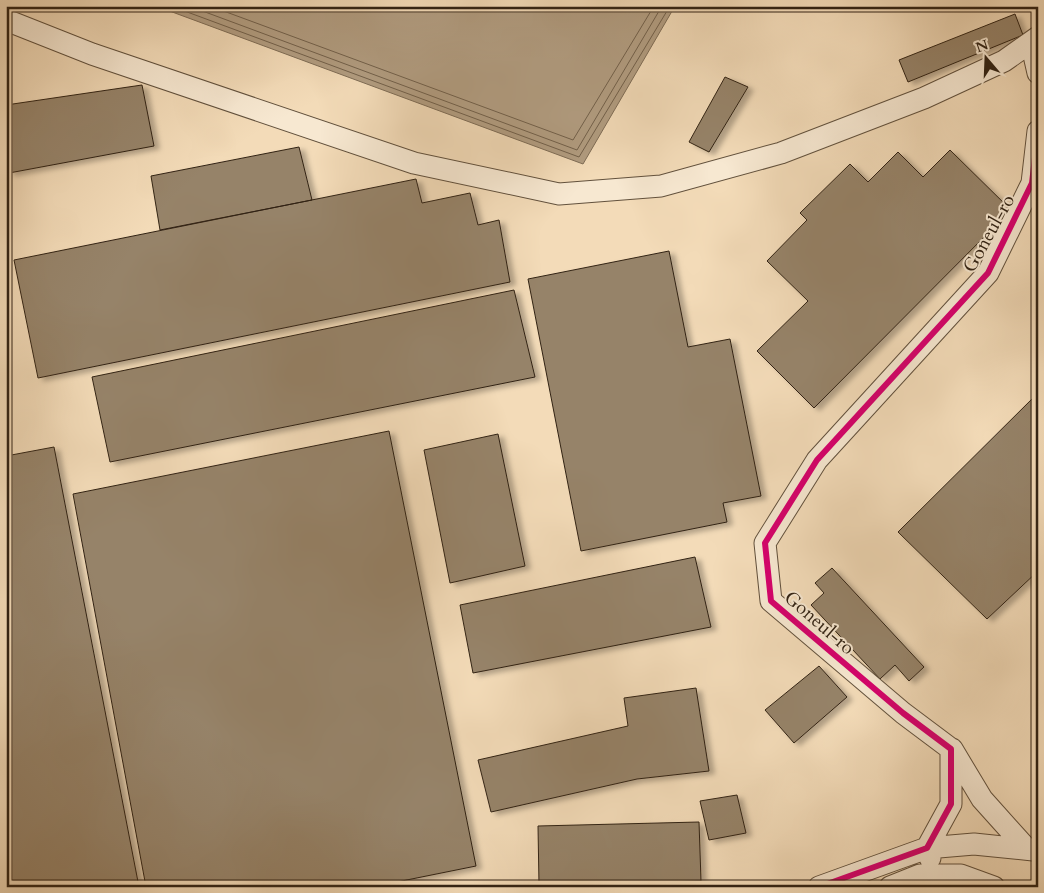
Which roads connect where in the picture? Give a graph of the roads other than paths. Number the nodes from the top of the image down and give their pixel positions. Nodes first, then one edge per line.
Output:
1 (6, 20) edge
2 (1035, 40) edge
3 (1038, 73) edge
4 (1038, 131) edge
5 (951, 749) junction
6 (1032, 849) edge
7 (928, 853) junction
8 (819, 887) edge
9 (890, 887) edge
10 (994, 887) edge

1 - 2 street
2 - 3 street
4 - 5 street, Goneul-ro
5 - 6 street
5 - 7 street
6 - 7 street
7 - 8 street
9 - 10 street

